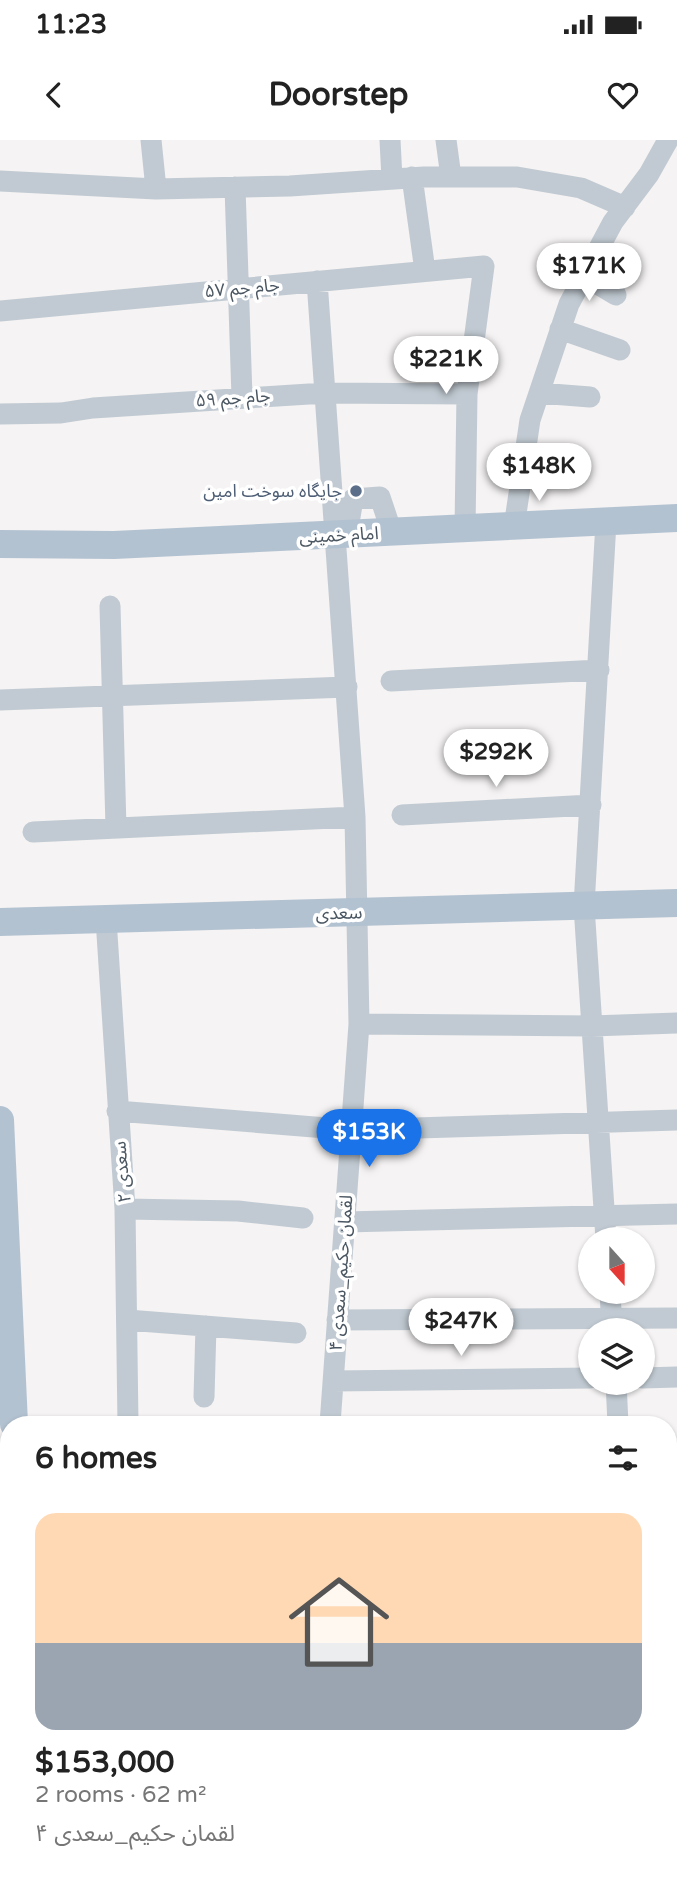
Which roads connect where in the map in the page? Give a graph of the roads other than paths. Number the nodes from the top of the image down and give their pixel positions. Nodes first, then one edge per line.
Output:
1 (150, 140) edge
2 (390, 140) edge
3 (446, 140) edge
4 (668, 140) edge
5 (677, 159) edge
6 (649, 174) junction
7 (451, 177) junction
8 (402, 178) junction
9 (0, 181) edge
10 (234, 187) junction
11 (156, 189) junction
12 (625, 207) junction
13 (425, 271) junction
14 (584, 276) junction
15 (317, 281) junction
16 (238, 289) junction
17 (616, 295) dead end
18 (0, 311) edge
19 (560, 329) junction
20 (620, 350) dead end
21 (325, 393) junction
22 (539, 393) junction
23 (467, 394) junction
24 (242, 397) junction
25 (590, 397) dead end
26 (0, 414) edge
27 (677, 519) edge
28 (606, 522) junction
29 (514, 527) junction
30 (465, 529) junction
31 (341, 535) junction
32 (0, 544) edge
33 (110, 606) dead end
34 (599, 670) junction
35 (391, 681) dead end
36 (347, 687) junction
37 (113, 694) junction
38 (0, 700) edge
39 (592, 805) junction
40 (402, 815) dead end
41 (355, 817) junction
42 (116, 828) junction
43 (33, 832) dead end
44 (677, 903) edge
45 (584, 906) junction
46 (357, 913) junction
47 (106, 919) junction
48 (0, 922) edge
49 (677, 1023) edge
50 (359, 1024) junction
51 (592, 1026) junction
52 (117, 1111) junction
53 (0, 1120) edge
54 (677, 1120) edge
55 (598, 1122) junction
56 (351, 1130) junction
57 (125, 1209) junction
58 (677, 1214) edge
59 (605, 1216) junction
60 (303, 1218) dead end
61 (345, 1222) junction
62 (605, 1227) edge
63 (677, 1318) edge
64 (127, 1320) junction
65 (337, 1320) junction
66 (655, 1320) edge
67 (578, 1324) edge
68 (206, 1326) junction
69 (296, 1333) dead end
70 (677, 1377) edge
71 (578, 1378) edge
72 (655, 1378) edge
73 (333, 1381) junction
74 (617, 1395) edge
75 (204, 1398) dead end
76 (15, 1416) edge
77 (128, 1416) edge
78 (331, 1416) edge
79 (618, 1416) edge
80 (0, 1701) edge
81 (0, 1721) edge

1 - 11 street
2 - 8 street
3 - 7 street
4 - 6 street
5 - 6 street
6 - 12 street
7 - 8 street
7 - 12 street
8 - 10 street
8 - 13 street
9 - 11 street
10 - 11 street
10 - 16 street
12 - 14 street
13 - 15 street, جام جم ۵۷
13 - 23 street, جام جم ۵۷
14 - 17 street
14 - 19 street
15 - 16 street, جام جم ۵۷
15 - 21 street, لقمان حکیم_سعدی ۴
16 - 18 street, جام جم ۵۷
16 - 24 street
19 - 20 street
19 - 22 street
21 - 23 street, جام جم ۵۹
21 - 24 street, جام جم ۵۹
21 - 31 street, لقمان حکیم_سعدی ۴
22 - 25 street
22 - 29 street
23 - 30 street
24 - 26 street, جام جم ۵۹
27 - 28 main road, امام خمینی
28 - 29 main road, امام خمینی
28 - 34 street
29 - 30 main road, امام خمینی
30 - 31 main road, امام خمینی
31 - 32 main road, امام خمینی
31 - 36 street, لقمان حکیم_سعدی ۴
33 - 37 street
34 - 35 street
34 - 39 street
36 - 37 street
36 - 41 street, لقمان حکیم_سعدی ۴
37 - 38 street
37 - 42 street
39 - 40 street
39 - 45 street
41 - 42 street
41 - 46 street, لقمان حکیم_سعدی ۴
42 - 43 street
44 - 45 main road, سعدی
45 - 46 main road, سعدی
45 - 51 street
46 - 47 main road, سعدی
46 - 50 street, لقمان حکیم_سعدی ۴
47 - 48 main road, سعدی
47 - 52 street, سعدی ۲
49 - 51 street
50 - 51 street
50 - 56 street, لقمان حکیم_سعدی ۴
51 - 55 street
52 - 56 street
52 - 57 street, سعدی ۲
53 - 76 main road
54 - 55 street
55 - 56 street
55 - 59 street
56 - 61 street, لقمان حکیم_سعدی ۴
57 - 60 street
57 - 64 street, سعدی ۲
58 - 59 street
59 - 61 street
59 - 62 street
61 - 65 street, لقمان حکیم_سعدی ۴
63 - 66 street
64 - 68 street
64 - 77 street, سعدی ۲
65 - 67 street
65 - 73 street, لقمان حکیم_سعدی ۴
68 - 69 street
68 - 75 street
70 - 72 street
71 - 73 street
73 - 78 street, لقمان حکیم_سعدی ۴
74 - 79 street
80 - 81 main road

